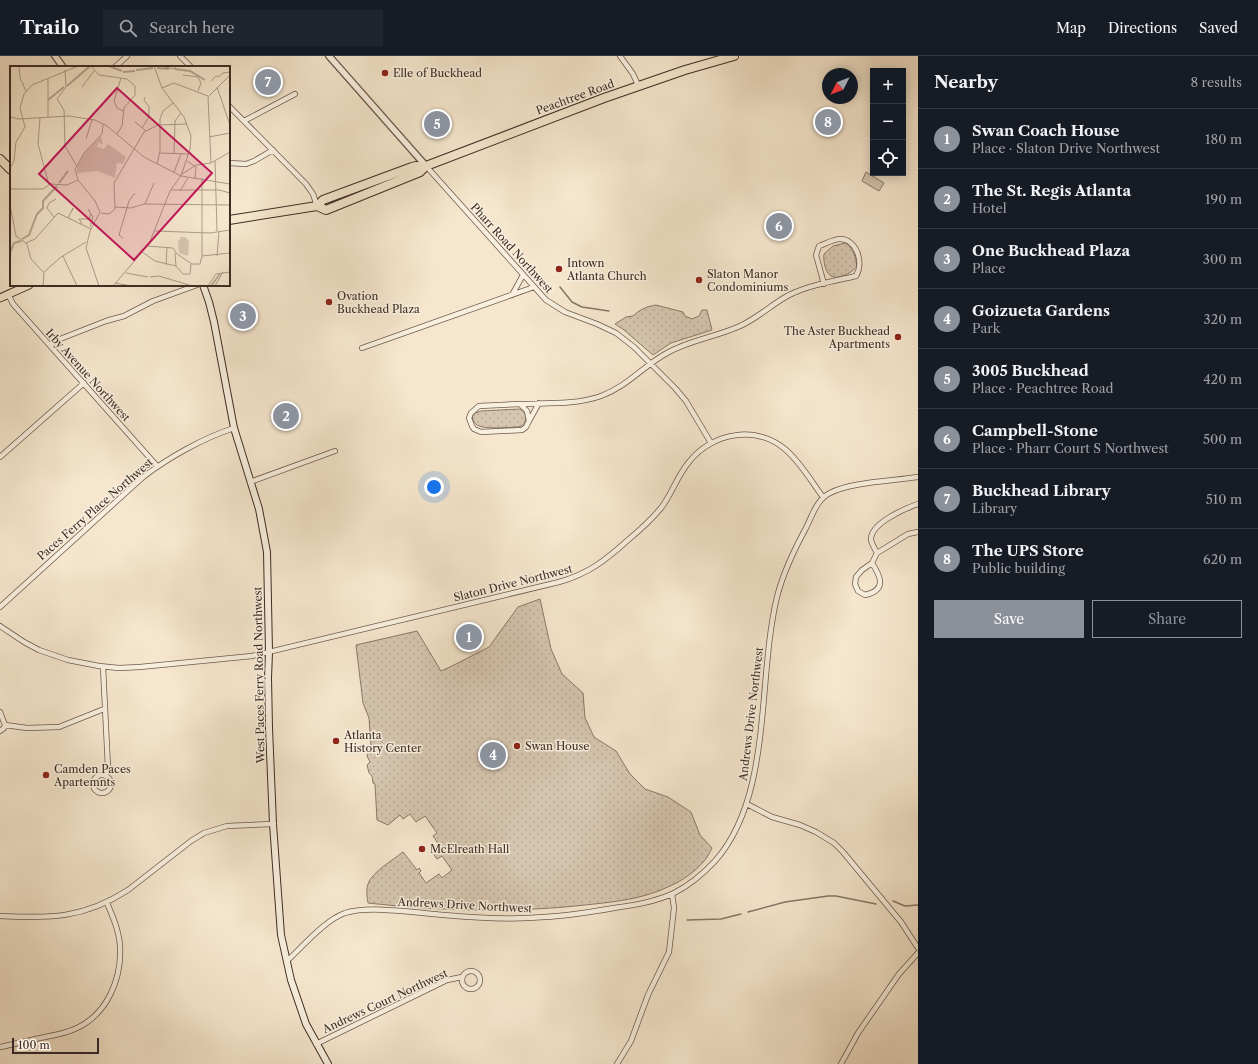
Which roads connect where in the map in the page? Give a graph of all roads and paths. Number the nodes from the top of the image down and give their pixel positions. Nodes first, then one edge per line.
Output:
1 (55, 56) edge
2 (127, 56) edge
3 (180, 56) edge
4 (329, 56) edge
5 (620, 56) edge
6 (734, 56) edge
7 (62, 66) edge
8 (116, 66) edge
9 (190, 66) edge
10 (638, 86) junction
11 (295, 94) dead end
12 (230, 107) edge
13 (244, 121) junction
14 (273, 150) junction
15 (0, 159) edge
16 (230, 163) edge
17 (426, 166) junction
18 (10, 169) edge
19 (317, 206) junction
20 (230, 220) edge
21 (523, 275) junction
22 (824, 284) junction
23 (27, 286) edge
24 (194, 286) edge
25 (203, 286) edge
26 (534, 287) junction
27 (8, 294) junction
28 (512, 294) junction
29 (0, 298) edge
30 (50, 345) junction
31 (362, 348) dead end
32 (652, 364) junction
33 (84, 383) junction
34 (538, 403) junction
35 (520, 404) junction
36 (530, 421) junction
37 (234, 428) junction
38 (711, 443) junction
39 (335, 451) dead end
40 (0, 457) edge
41 (157, 466) junction
42 (918, 478) edge
43 (250, 482) junction
44 (823, 497) junction
45 (918, 504) edge
46 (918, 532) edge
47 (877, 553) junction
48 (872, 563) junction
49 (0, 607) edge
50 (0, 626) edge
51 (269, 652) junction
52 (103, 667) junction
53 (104, 709) junction
54 (0, 712) edge
55 (5, 725) junction
56 (0, 730) edge
57 (105, 776) dead end
58 (746, 804) junction
59 (273, 824) junction
60 (672, 894) junction
61 (107, 903) junction
62 (0, 916) edge
63 (918, 948) edge
64 (918, 953) edge
65 (287, 961) junction
66 (462, 977) junction
67 (316, 1044) junction
68 (0, 1047) edge
69 (328, 1064) edge
70 (617, 1064) edge
71 (841, 1064) edge

1 - 7 street
2 - 8 street
3 - 9 street
4 - 17 street
5 - 10 street
6 - 10 highway, Peachtree Road
10 - 17 highway, Peachtree Road
11 - 13 street
12 - 13 street
13 - 14 street
14 - 16 street
14 - 19 street
15 - 18 highway
17 - 19 highway, Peachtree Road
17 - 21 street, Pharr Road Northwest
19 - 20 highway, Peachtree Road
21 - 26 street, Pharr Road Northwest
21 - 28 street
22 - 22 street
22 - 32 street
23 - 27 main road
24 - 30 street
25 - 37 main road, West Paces Ferry Road Northwest
26 - 28 street
26 - 32 street, Pharr Road Northwest
27 - 29 main road
27 - 30 street, Irby Avenue Northwest
28 - 31 street
30 - 33 street, Irby Avenue Northwest
32 - 34 street
32 - 38 street, Pharr Road Northwest
33 - 40 street
33 - 41 street, Irby Avenue Northwest
34 - 35 street
34 - 36 street
35 - 36 street
35 - 36 street
37 - 41 street, Paces Ferry Place Northwest
37 - 43 main road, West Paces Ferry Road Northwest
38 - 44 street, Slaton Drive Northwest
38 - 51 street, Slaton Drive Northwest
39 - 43 street
41 - 49 street, Paces Ferry Place Northwest
42 - 44 street
43 - 51 main road, West Paces Ferry Road Northwest
44 - 58 street, Andrews Drive Northwest
45 - 47 street
46 - 47 street
47 - 48 street
48 - 48 street
50 - 52 street, Slaton Drive Northwest
51 - 52 street, Slaton Drive Northwest
51 - 59 main road, West Paces Ferry Road Northwest
52 - 53 street
53 - 55 street
53 - 57 street
54 - 55 street
55 - 56 street
58 - 60 street, Andrews Drive Northwest
58 - 63 street
59 - 61 street
59 - 65 main road, West Paces Ferry Road Northwest
60 - 65 street, Andrews Drive Northwest
60 - 70 street
61 - 62 street
61 - 68 street
64 - 71 street
65 - 67 main road, West Paces Ferry Road Northwest
66 - 66 street, Andrews Court Northwest
66 - 67 street, Andrews Court Northwest
67 - 69 main road, West Paces Ferry Road Northwest

